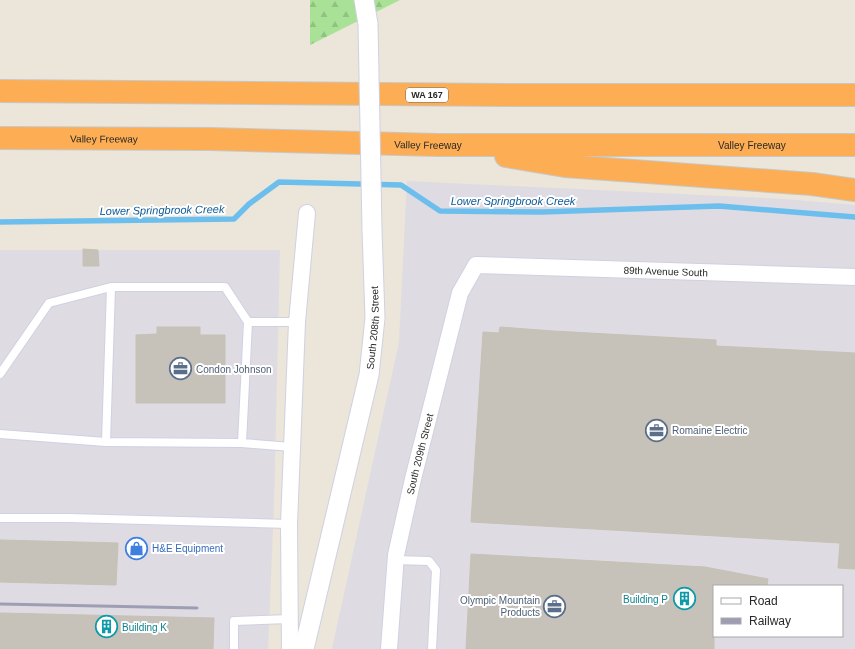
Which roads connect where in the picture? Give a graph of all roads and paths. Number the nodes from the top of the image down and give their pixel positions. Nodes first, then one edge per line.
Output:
1 (364, 0) edge
2 (0, 91) edge
3 (855, 95) edge
4 (0, 138) edge
5 (855, 145) edge
6 (438, 146) junction
7 (855, 190) edge
8 (307, 213) dead end
9 (476, 265) joint
10 (855, 277) edge
11 (111, 287) junction
12 (248, 322) junction
13 (297, 322) junction
14 (0, 374) edge
15 (0, 434) edge
16 (106, 442) junction
17 (242, 444) junction
18 (292, 447) junction
19 (0, 518) edge
20 (289, 524) junction
21 (395, 560) junction
22 (290, 620) junction
23 (234, 649) edge
24 (290, 649) edge
25 (304, 649) edge
26 (389, 649) edge
27 (432, 649) edge

1 - 25 street, South 208th Street, bridge
2 - 3 highway, WA 167
4 - 6 highway, Valley Freeway
5 - 6 highway, Valley Freeway
6 - 7 highway
8 - 13 street
9 - 10 street, 89th Avenue South
9 - 21 street, South 209th Street
11 - 12 lane
11 - 14 lane
11 - 16 lane
12 - 13 lane
12 - 17 lane
13 - 18 street
15 - 16 lane
16 - 17 lane
17 - 18 lane
18 - 20 street
19 - 20 lane
20 - 22 street
21 - 26 street, South 209th Street
21 - 27 lane
22 - 23 lane
22 - 24 street

